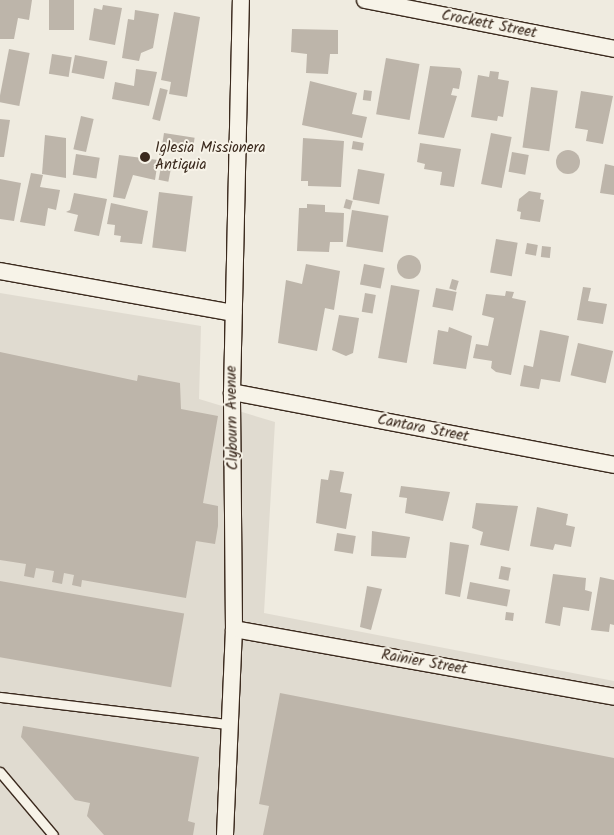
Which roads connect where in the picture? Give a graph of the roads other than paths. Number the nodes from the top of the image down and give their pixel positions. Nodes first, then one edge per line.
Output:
1 (241, 0) edge
2 (365, 0) edge
3 (614, 49) edge
4 (0, 271) edge
5 (233, 313) junction
6 (232, 392) junction
7 (614, 465) edge
8 (234, 629) junction
9 (0, 697) edge
10 (614, 698) edge
11 (228, 724) junction
12 (0, 772) edge
13 (53, 835) edge
14 (224, 835) edge

1 - 5 street, Clybourn Avenue
2 - 3 street, Crockett Street
4 - 5 street
5 - 6 street, Clybourn Avenue
6 - 7 street, Cantara Street
6 - 8 street, Clybourn Avenue
8 - 10 street, Rainier Street
8 - 11 street, Clybourn Avenue
9 - 11 lane
11 - 14 street, Clybourn Avenue
12 - 13 lane

